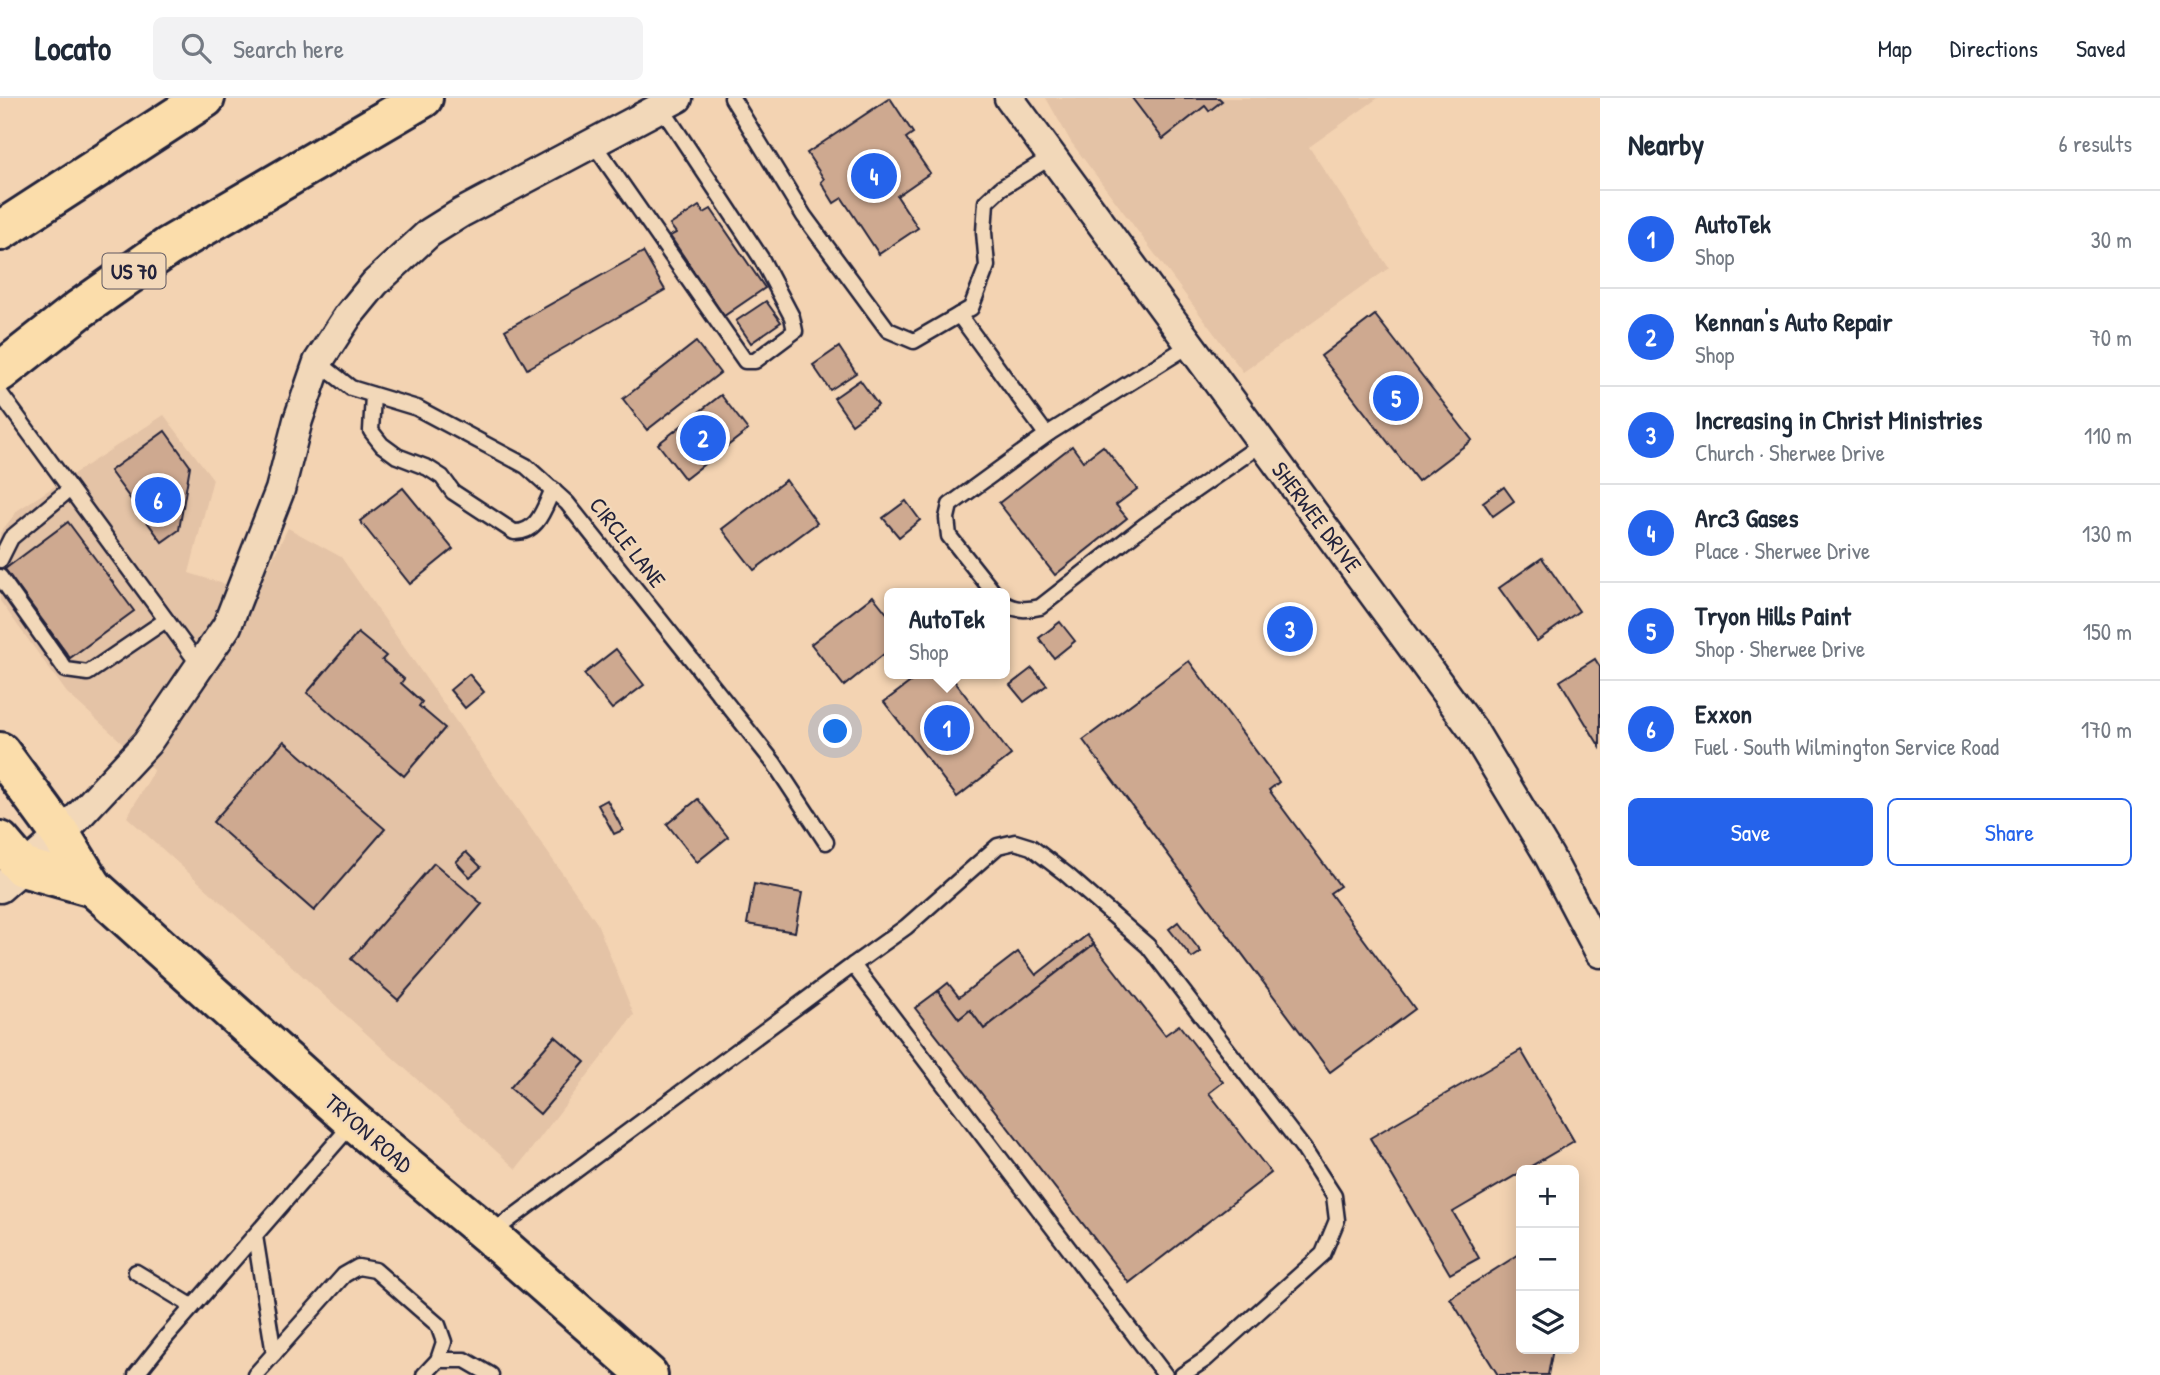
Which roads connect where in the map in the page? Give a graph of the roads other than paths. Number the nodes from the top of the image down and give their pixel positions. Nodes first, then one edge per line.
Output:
1 (205, 98) edge
2 (423, 98) edge
3 (732, 98) edge
4 (1009, 98) edge
5 (670, 103) edge
6 (593, 144) junction
7 (1051, 157) junction
8 (0, 232) edge
9 (959, 315) junction
10 (1190, 345) junction
11 (318, 362) junction
12 (0, 372) edge
13 (0, 393) edge
14 (373, 395) junction
15 (1049, 433) junction
16 (1262, 443) junction
17 (69, 489) junction
18 (553, 489) junction
19 (0, 560) edge
20 (0, 577) edge
21 (990, 588) edge
22 (1010, 607) edge
23 (166, 620) junction
24 (200, 666) junction
25 (0, 752) edge
26 (61, 835) junction
27 (826, 842) dead end
28 (7, 865) edge
29 (93, 887) junction
30 (1600, 953) edge
31 (853, 965) junction
32 (354, 1122) junction
33 (489, 1235) junction
34 (255, 1236) junction
35 (136, 1272) dead end
36 (192, 1306) junction
37 (274, 1354) junction
38 (438, 1360) junction
39 (136, 1375) edge
40 (255, 1375) edge
41 (424, 1375) edge
42 (491, 1375) edge
43 (648, 1375) edge
44 (1165, 1375) edge
45 (1182, 1375) edge

1 - 8 main road
2 - 12 main road, US 70
3 - 9 lane
4 - 7 street, SHERWEE DRIVE
5 - 6 street
5 - 6 lane
6 - 11 street
7 - 9 lane
7 - 10 street, SHERWEE DRIVE
9 - 15 lane
10 - 15 lane
10 - 16 street, SHERWEE DRIVE
11 - 14 lane, CIRCLE LANE
11 - 24 street
13 - 17 lane
14 - 18 lane, CIRCLE LANE
14 - 18 lane
15 - 21 lane
16 - 22 lane
16 - 30 street, SHERWEE DRIVE
17 - 19 lane
17 - 23 lane
18 - 27 lane, CIRCLE LANE
20 - 23 lane
23 - 24 lane
24 - 26 street
25 - 26 main road, TRYON ROAD
26 - 28 street
26 - 29 main road, TRYON ROAD
28 - 29 main road, TRYON ROAD
29 - 32 main road, TRYON ROAD
31 - 33 lane
31 - 44 lane
31 - 45 lane
32 - 33 main road, TRYON ROAD
32 - 34 lane
33 - 43 main road, TRYON ROAD
34 - 36 lane
34 - 37 lane
35 - 36 lane
36 - 39 lane
37 - 38 lane
37 - 40 lane
38 - 41 lane
38 - 42 lane

